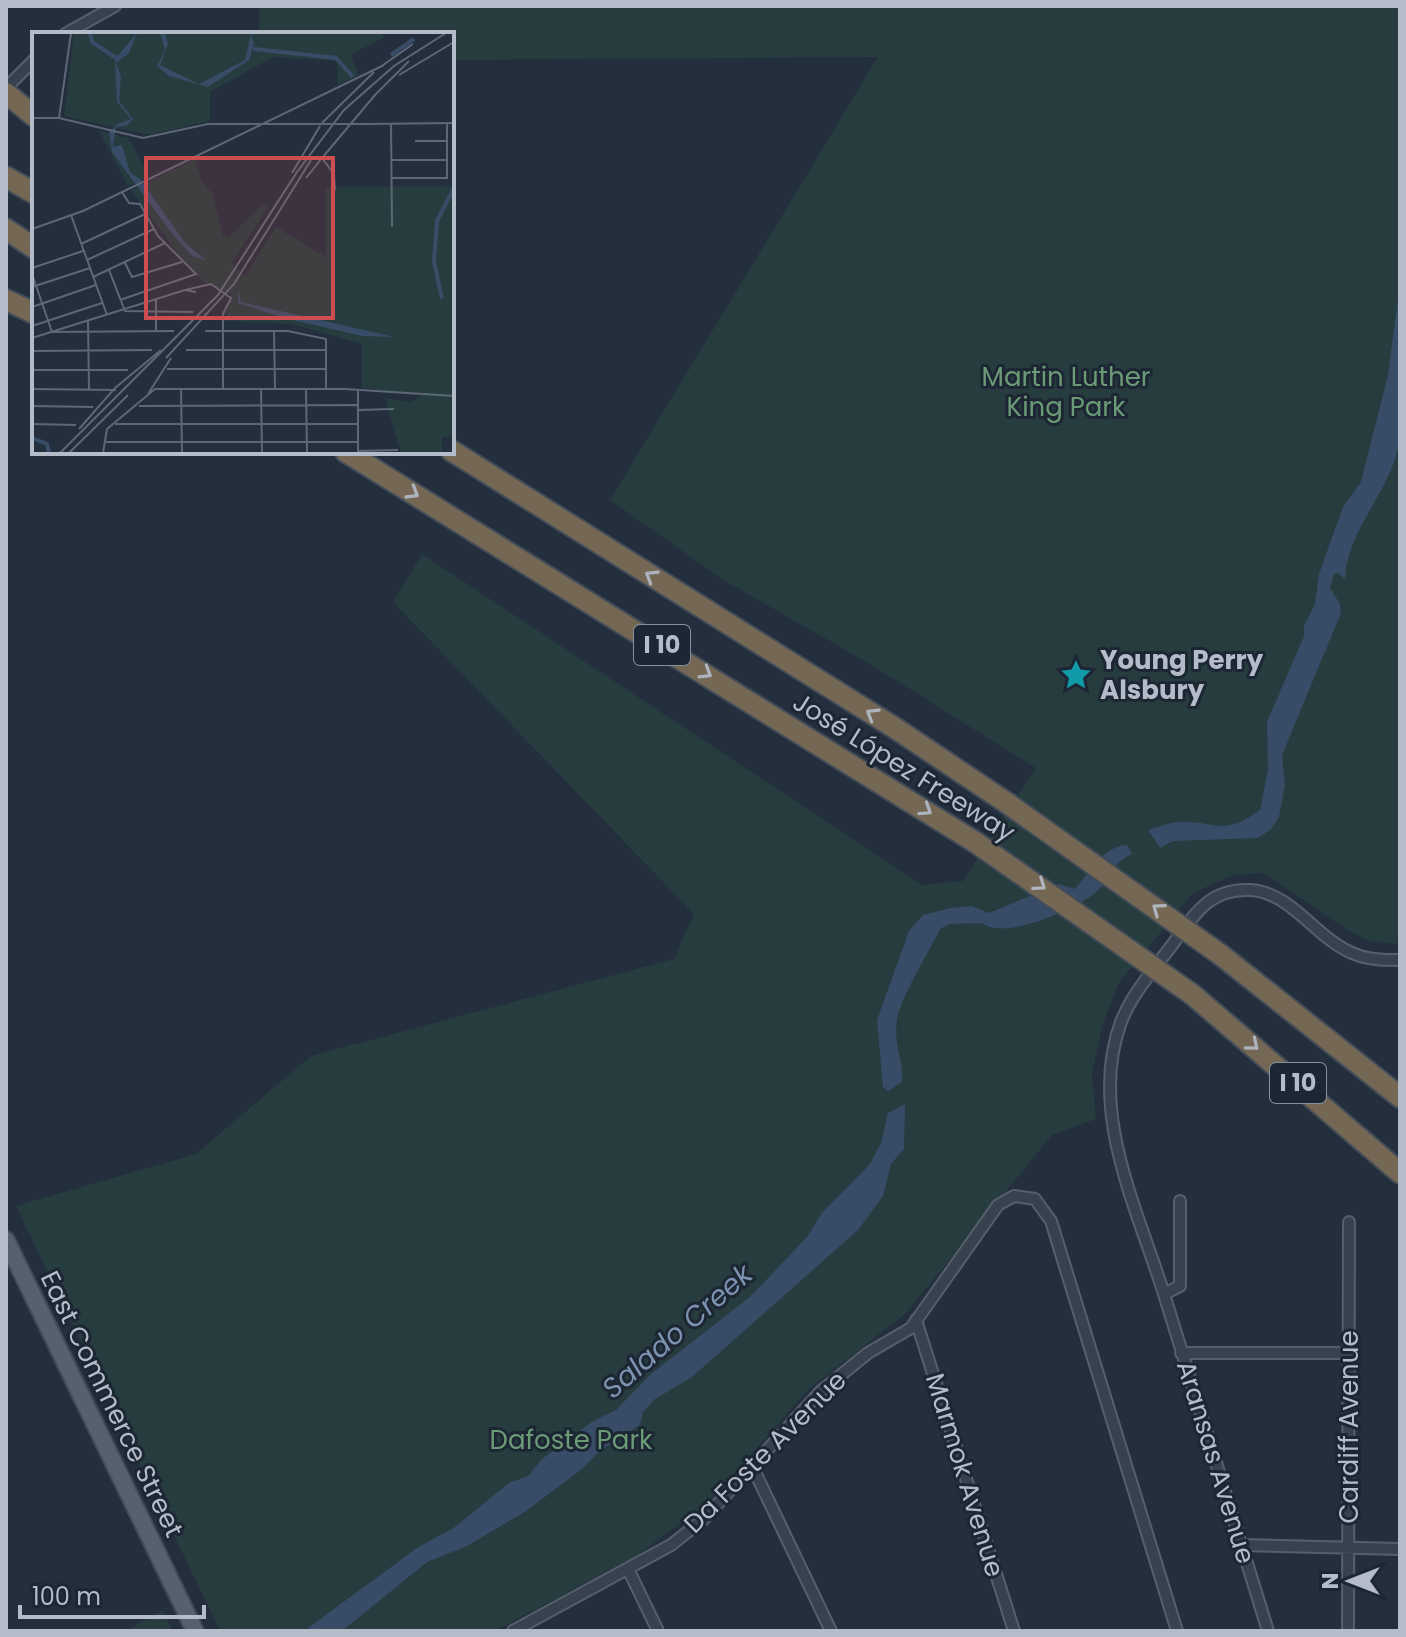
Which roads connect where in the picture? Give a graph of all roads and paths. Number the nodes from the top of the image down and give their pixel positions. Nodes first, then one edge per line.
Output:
1 (115, 6) edge
2 (69, 32) edge
3 (32, 62) edge
4 (6, 90) edge
5 (32, 114) edge
6 (6, 177) edge
7 (32, 192) edge
8 (6, 229) edge
9 (32, 247) edge
10 (6, 300) edge
11 (32, 312) edge
12 (454, 452) edge
13 (349, 454) edge
14 (1400, 960) edge
15 (1400, 1097) edge
16 (1400, 1173) edge
17 (1180, 1201) dead end
18 (1349, 1222) dead end
19 (6, 1240) edge
20 (1164, 1294) junction
21 (916, 1320) junction
22 (1181, 1353) junction
23 (1348, 1353) junction
24 (752, 1466) junction
25 (1242, 1545) junction
26 (1400, 1549) edge
27 (1349, 1550) junction
28 (628, 1569) junction
29 (195, 1631) edge
30 (513, 1631) edge
31 (658, 1631) edge
32 (831, 1631) edge
33 (1014, 1631) edge
34 (1177, 1631) edge
35 (1268, 1631) edge
36 (1348, 1631) edge

1 - 2 street
3 - 4 street
4 - 5 highway
6 - 7 highway
8 - 9 highway
10 - 11 highway
15 -> 12 highway, José López Freeway / I 10, bridge
13 -> 16 highway, José López Freeway / I 10, bridge
14 - 20 street, Aransas Avenue
17 - 20 street
18 - 23 street, Cardiff Avenue
19 - 29 main road, East Commerce Street
20 - 22 street, Aransas Avenue
21 - 24 street, Da Foste Avenue
21 - 33 street, Marmok Avenue
21 - 34 street, Da Foste Avenue
22 - 23 street
22 - 25 street, Aransas Avenue
23 - 27 street, Cardiff Avenue
24 - 28 street, Da Foste Avenue
24 - 32 street
25 - 27 street
25 - 35 street, Aransas Avenue
26 - 27 street
27 - 36 street, Cardiff Avenue
28 - 30 street, Da Foste Avenue
28 - 31 street

